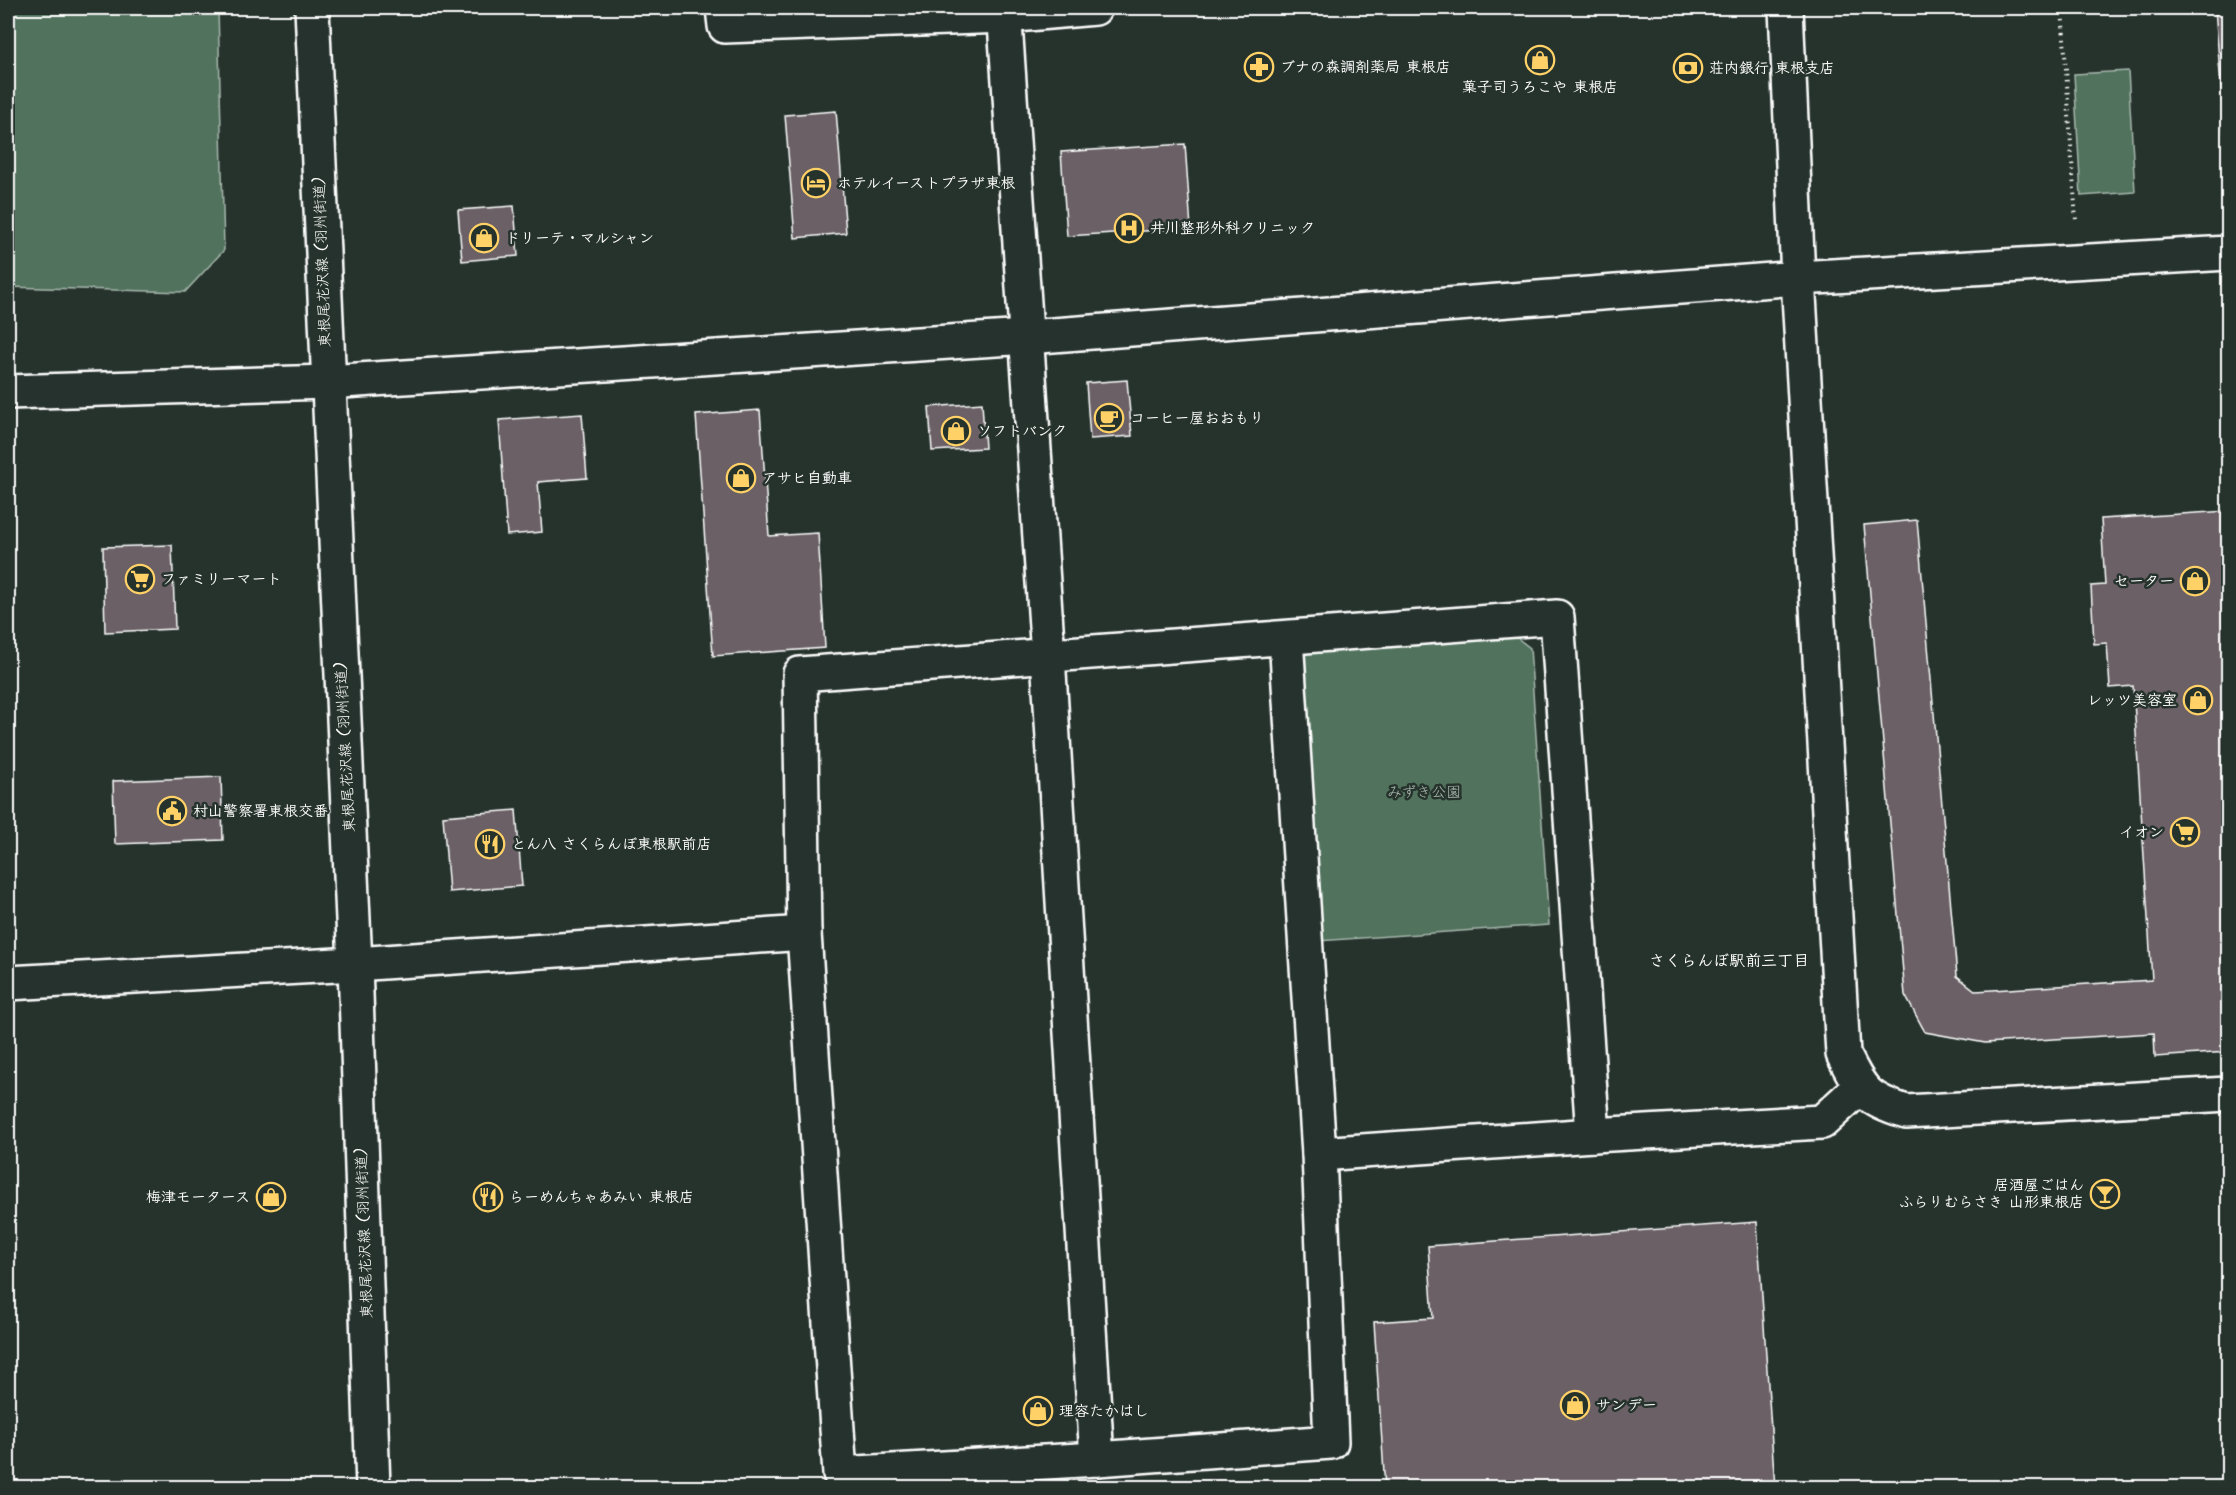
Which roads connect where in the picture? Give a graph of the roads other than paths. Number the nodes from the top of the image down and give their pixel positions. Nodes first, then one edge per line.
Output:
1 (312, 8) edge
2 (723, 8) edge
3 (1095, 8) edge
4 (1786, 8) edge
5 (1005, 12) edge
6 (2229, 253) edge
7 (1798, 278) junction
8 (1027, 338) junction
9 (327, 382) junction
10 (8, 392) edge
11 (1286, 638) junction
12 (1048, 656) junction
13 (804, 933) junction
14 (355, 964) junction
15 (8, 983) edge
16 (1860, 1087) junction
17 (2229, 1094) edge
18 (1593, 1135) junction
19 (1319, 1154) junction
20 (1097, 1459) junction
21 (373, 1488) edge

1 - 9 street, 東根尾花沢線 (羽州街道)
2 - 5 street
3 - 5 street
4 - 7 street
5 - 8 street
6 - 7 street
7 - 8 street
7 - 16 street
8 - 9 street
8 - 12 street
9 - 10 street
9 - 14 street, 東根尾花沢線 (羽州街道)
11 - 12 street
11 - 18 street
11 - 19 street
12 - 13 street
12 - 20 street
13 - 14 street
13 - 20 street
14 - 15 street
14 - 21 street, 東根尾花沢線 (羽州街道)
16 - 17 street
16 - 18 street
18 - 19 street
19 - 20 street

